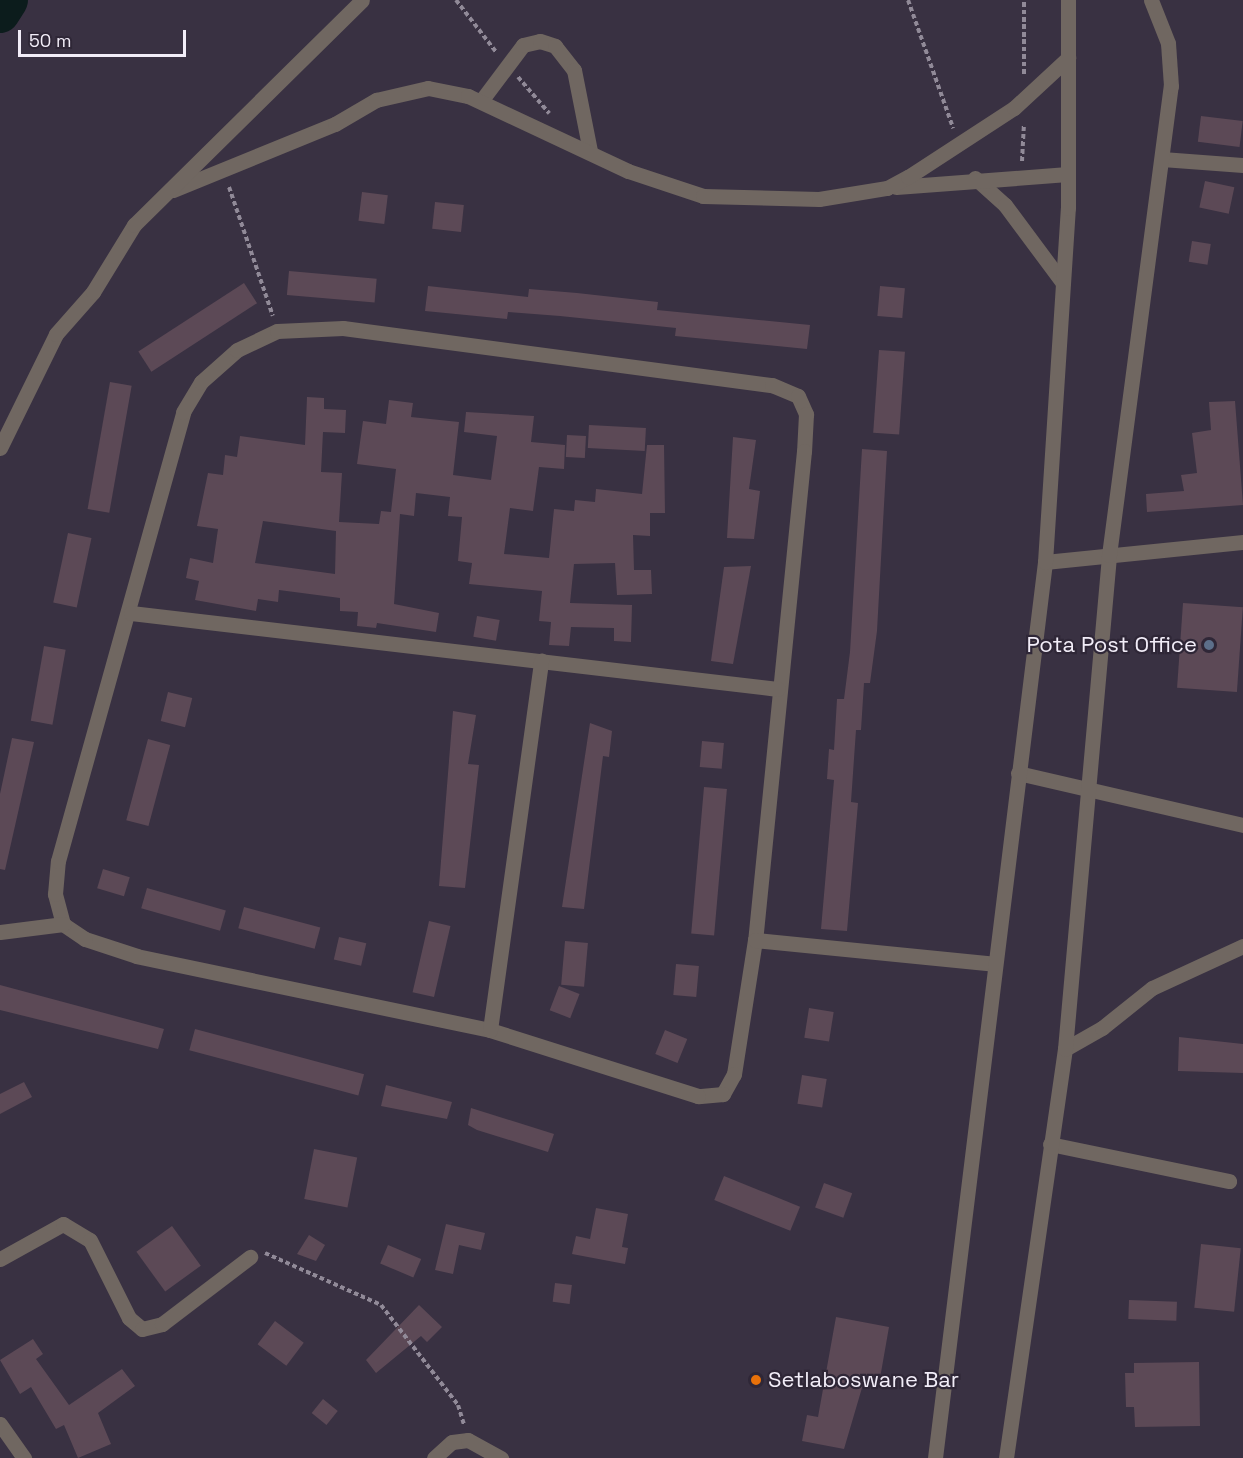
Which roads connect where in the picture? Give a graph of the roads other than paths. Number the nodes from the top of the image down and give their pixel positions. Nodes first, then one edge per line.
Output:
1 (362, 0) edge
2 (1068, 0) edge
3 (1151, 0) edge
4 (1068, 57) junction
5 (481, 101) junction
6 (590, 151) junction
7 (1162, 159) junction
8 (1243, 165) edge
9 (1068, 174) junction
10 (975, 178) junction
11 (887, 188) junction
12 (173, 190) junction
13 (1063, 283) junction
14 (0, 448) edge
15 (1243, 542) edge
16 (1109, 555) junction
17 (1045, 562) junction
18 (131, 613) junction
19 (541, 661) junction
20 (778, 689) junction
21 (1018, 773) junction
22 (1086, 792) junction
23 (1243, 825) edge
24 (63, 924) junction
25 (0, 932) edge
26 (755, 940) junction
27 (1243, 946) edge
28 (994, 964) junction
29 (490, 1030) junction
30 (1065, 1048) junction
31 (1050, 1144) junction
32 (1229, 1181) dead end
33 (250, 1257) road end
34 (0, 1259) edge
35 (0, 1424) edge
36 (24, 1458) edge
37 (434, 1458) edge
38 (501, 1458) edge
39 (935, 1458) edge
40 (1005, 1458) edge

1 - 12 street
2 - 4 street
3 - 7 street
4 - 9 street
4 - 11 street
5 - 6 street
5 - 6 street
5 - 12 street
6 - 11 street
7 - 8 street
7 - 16 street
9 - 10 street
9 - 13 street
10 - 11 street
10 - 13 street
12 - 14 street
13 - 17 street
15 - 16 street
16 - 17 street
16 - 22 street
17 - 21 street
18 - 19 street
18 - 20 street
18 - 24 street
19 - 20 street
19 - 29 street
20 - 26 street
21 - 22 street
21 - 28 street
22 - 23 street
22 - 30 street
24 - 25 street
24 - 29 street
26 - 28 street
26 - 29 street
27 - 30 street
28 - 39 street
30 - 31 street
31 - 32 street
31 - 40 street
33 - 34 street
35 - 36 street
37 - 38 street

